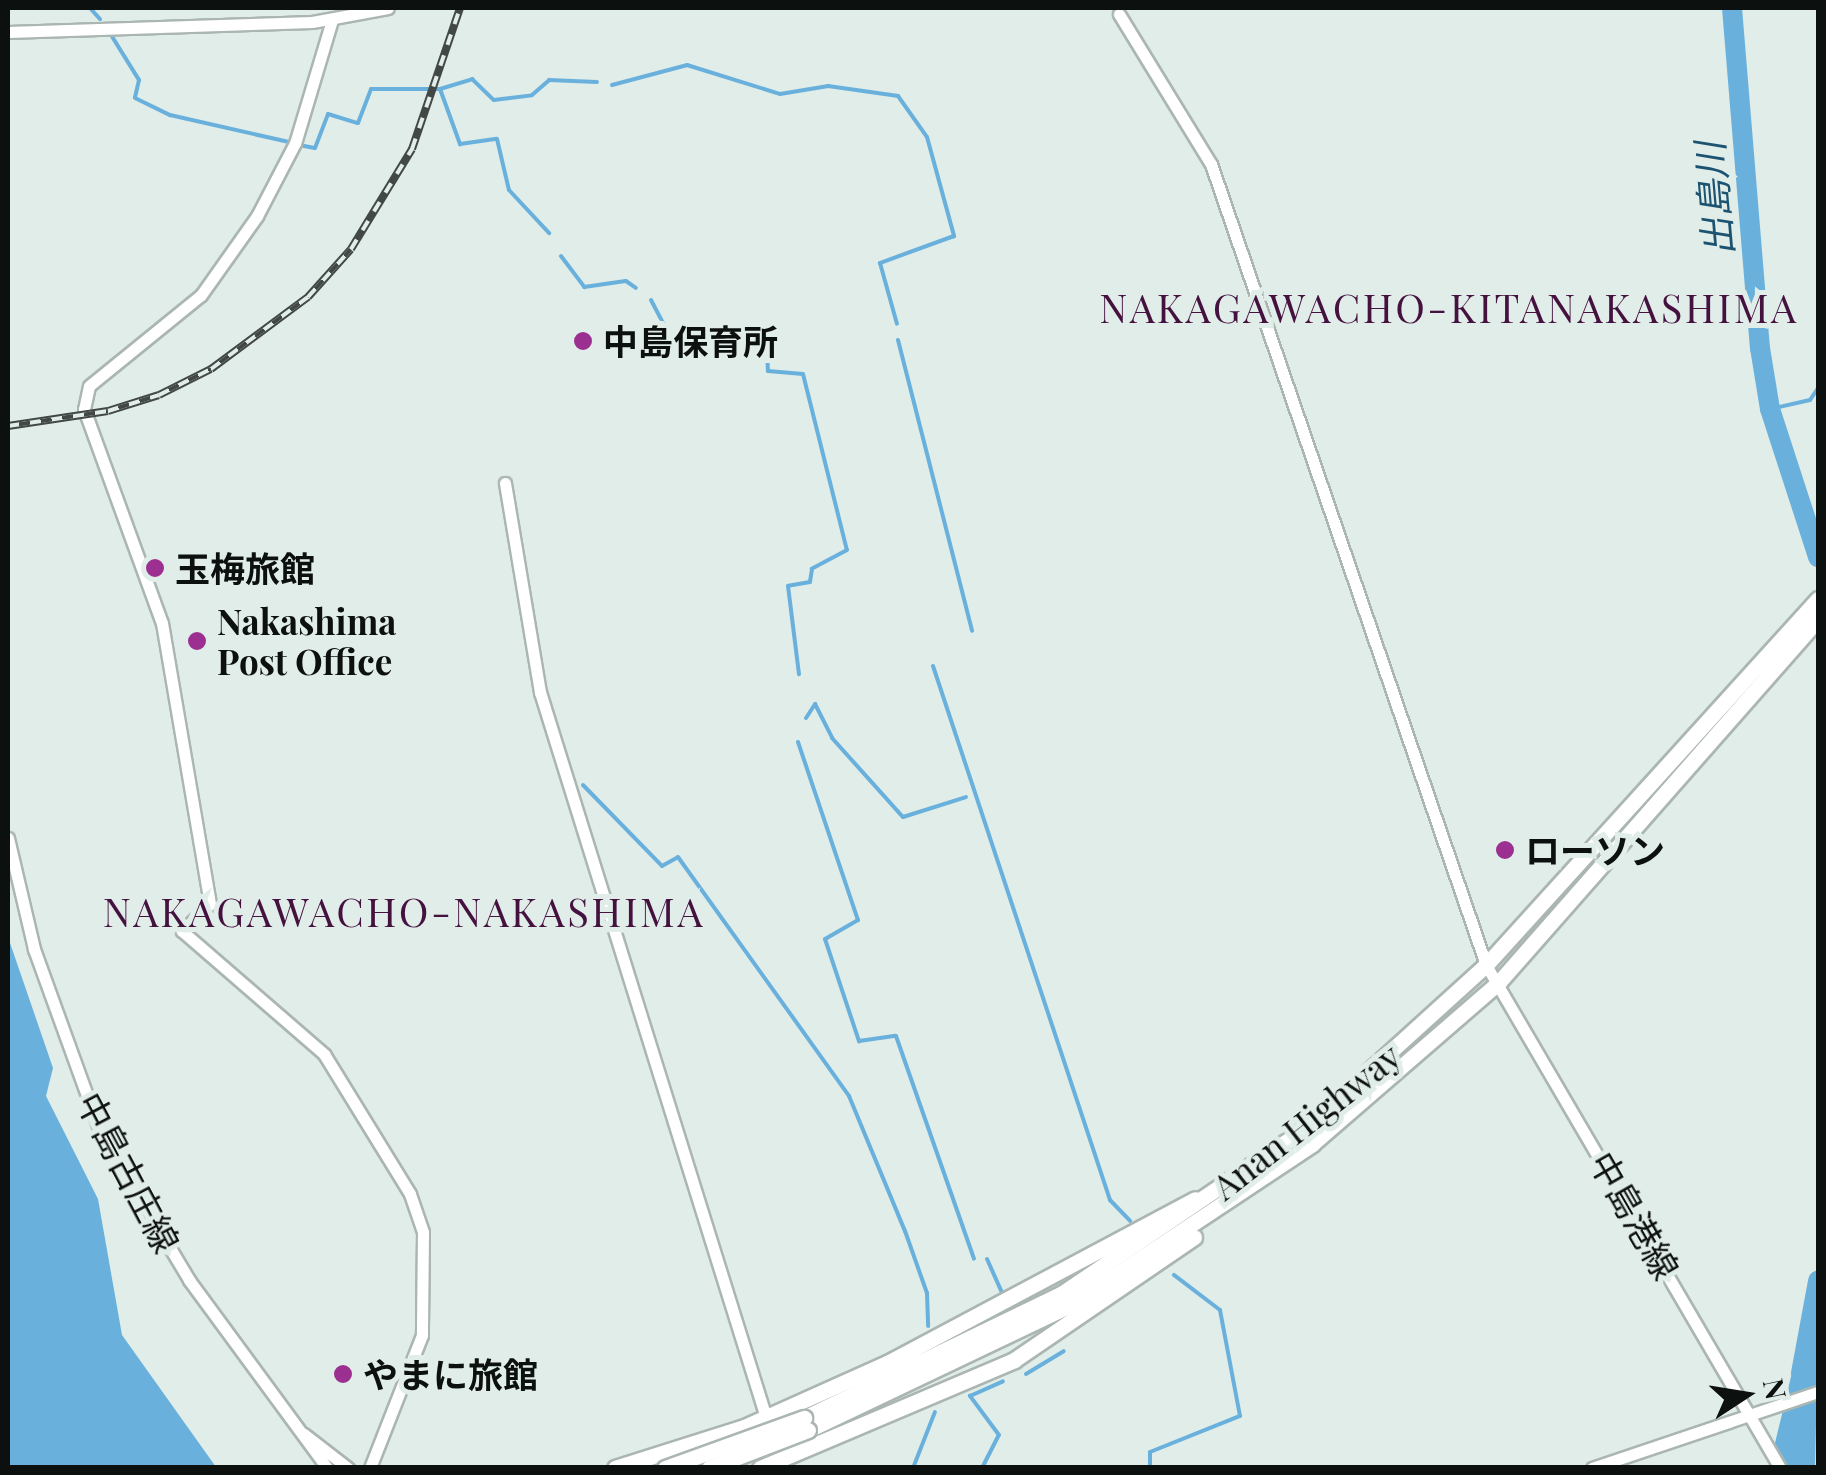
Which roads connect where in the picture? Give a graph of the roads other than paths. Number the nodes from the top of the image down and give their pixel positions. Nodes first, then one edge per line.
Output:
1 (388, 8) edge
2 (1118, 14) dead end
3 (332, 20) junction
4 (8, 32) edge
5 (504, 483) dead end
6 (1818, 599) edge
7 (1810, 623) edge
8 (8, 838) edge
9 (1486, 965) junction
10 (1498, 982) junction
11 (1255, 1165) junction
12 (1266, 1178) junction
13 (1143, 1252) junction
14 (1818, 1392) edge
15 (1752, 1413) junction
16 (766, 1417) junction
17 (297, 1430) junction
18 (781, 1464) edge
19 (619, 1466) edge
20 (327, 1468) edge
21 (348, 1468) edge
22 (370, 1468) edge
23 (666, 1468) edge
24 (709, 1468) edge
25 (760, 1468) edge
26 (1592, 1468) edge
27 (1780, 1468) edge

1 - 3 main road
2 - 9 main road, 中島港線
3 - 4 main road
3 - 22 main road
5 - 16 main road
6 - 7 highway, Anan Highway
7 - 9 highway, Anan Highway
7 - 10 highway, Anan Highway
8 - 17 main road, 中島古庄線
9 - 10 main road, 中島港線
9 - 11 highway, Anan Highway
10 - 12 highway, Anan Highway
10 - 15 main road, 中島港線
11 - 13 highway, Anan Highway
11 - 16 highway
12 - 13 highway, Anan Highway
12 - 18 highway
13 - 23 highway, Anan Highway, bridge
13 - 24 highway, Anan Highway, bridge
14 - 15 main road
15 - 26 main road
15 - 27 main road, 中島港線
16 - 18 main road
16 - 19 highway
17 - 20 main road, 中島古庄線
17 - 21 main road
18 - 25 highway

